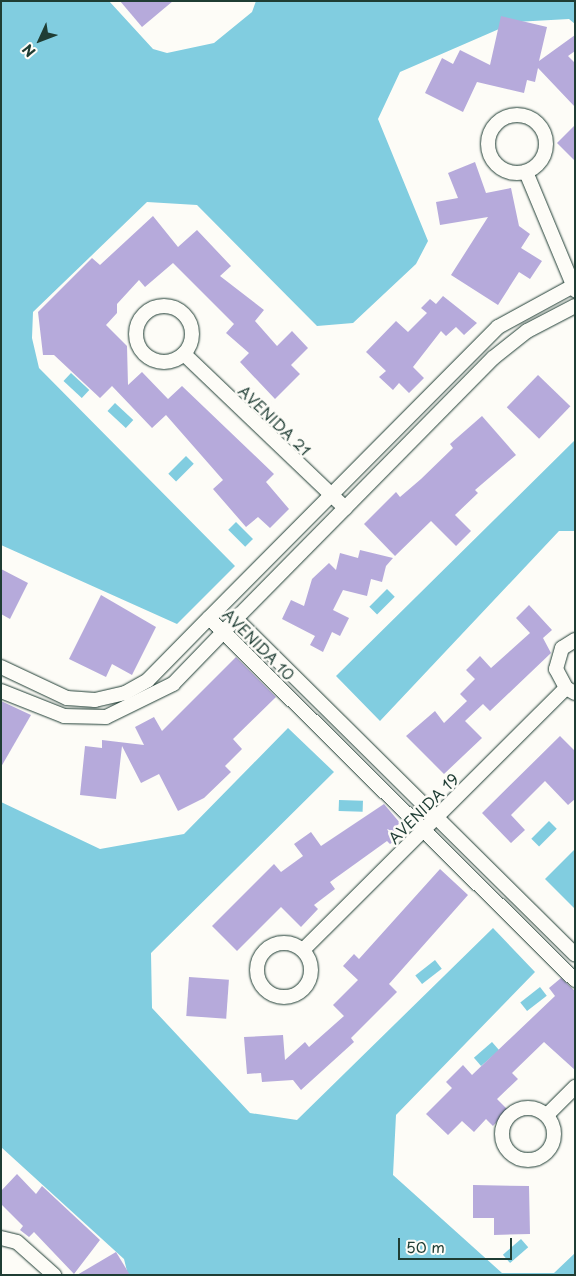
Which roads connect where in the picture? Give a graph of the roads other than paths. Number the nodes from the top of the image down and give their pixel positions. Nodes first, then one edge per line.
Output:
1 (526, 172) junction
2 (574, 287) edge
3 (575, 306) edge
4 (184, 354) junction
5 (329, 494) junction
6 (345, 508) junction
7 (222, 605) junction
8 (210, 618) junction
9 (236, 619) junction
10 (223, 632) junction
11 (575, 640) edge
12 (1, 667) edge
13 (1, 691) edge
14 (570, 691) edge
15 (340, 720) junction
16 (326, 733) junction
17 (438, 816) junction
18 (424, 829) junction
19 (541, 919) junction
20 (528, 933) junction
21 (303, 950) junction
22 (575, 954) edge
23 (575, 980) edge
24 (575, 1087) edge
25 (547, 1115) dead end
26 (1, 1238) edge
27 (54, 1275) edge

1 - 1 street
1 - 2 street
2 - 5 street, AVENIDA 10
3 - 6 street, AVENIDA 10
4 - 4 street
4 - 5 street, AVENIDA 21
5 - 6 street, AVENIDA 21
5 - 7 street, AVENIDA 10
6 - 9 street, AVENIDA 10
7 - 8 street, AVENIDA 10
7 - 9 street
8 - 10 street, AVENIDA 10
8 - 12 street
9 - 10 street
9 - 15 street, AVENIDA 10
10 - 13 street
10 - 16 street, AVENIDA 10
11 - 14 street, AVENIDA 19
14 - 17 street, AVENIDA 19
15 - 16 street
15 - 17 street, AVENIDA 10
16 - 18 street, AVENIDA 10
17 - 18 street, AVENIDA 19
17 - 19 street, AVENIDA 10
18 - 20 street, AVENIDA 10
18 - 21 street, AVENIDA 19
19 - 20 street
19 - 22 street, AVENIDA 10
20 - 23 street, AVENIDA 10
21 - 21 street
24 - 25 street
26 - 27 street

